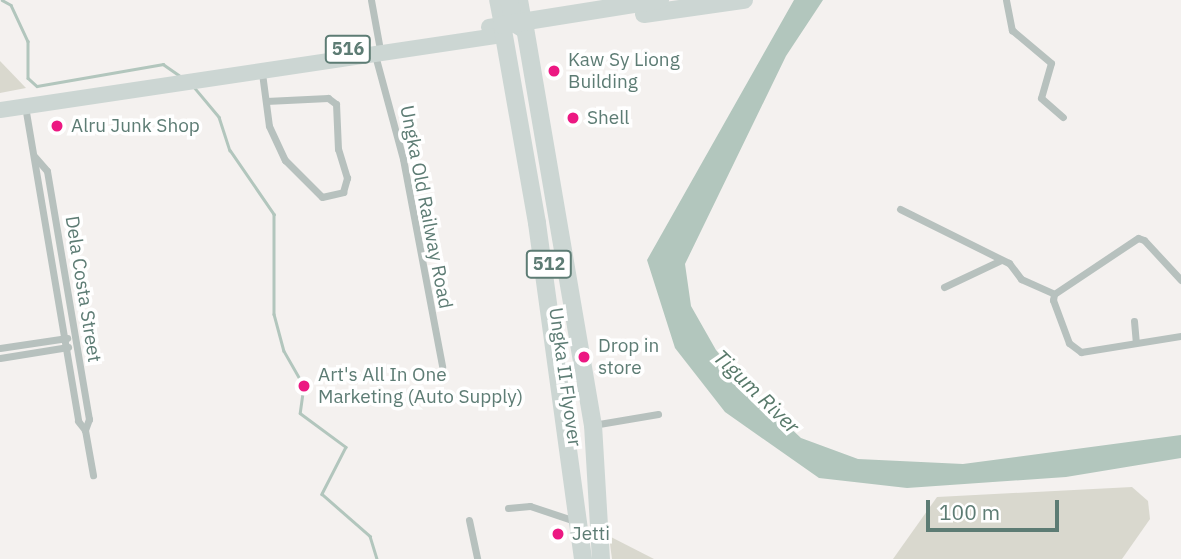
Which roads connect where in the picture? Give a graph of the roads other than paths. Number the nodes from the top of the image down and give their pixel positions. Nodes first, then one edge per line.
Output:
1 (371, 0) edge
2 (497, 0) edge
3 (503, 0) edge
4 (509, 0) edge
5 (660, 0) edge
6 (744, 0) edge
7 (1006, 0) edge
8 (514, 26) edge
9 (377, 50) junction
10 (262, 73) junction
11 (188, 79) junction
12 (266, 101) junction
13 (25, 106) junction
14 (0, 110) edge
15 (1063, 117) dead end
16 (548, 150) junction
17 (524, 153) junction
18 (34, 156) junction
19 (900, 209) dead end
20 (1001, 260) junction
21 (1181, 279) edge
22 (944, 287) dead end
23 (1054, 294) junction
24 (1134, 321) dead end
25 (1181, 336) edge
26 (74, 337) junction
27 (64, 338) junction
28 (1136, 342) junction
29 (76, 346) junction
30 (65, 347) junction
31 (0, 348) edge
32 (0, 358) edge
33 (442, 366) dead end
34 (657, 414) dead end
35 (593, 425) junction
36 (85, 430) junction
37 (93, 475) dead end
38 (508, 508) dead end
39 (469, 520) dead end
40 (584, 527) junction
41 (591, 553) edge
42 (477, 559) edge

1 - 9 street, Ungka Old Railway Road
2 - 8 main road, 512
3 - 40 main road, Ungka II Flyover / 512
4 - 8 highway
5 - 8 highway, 516
6 - 8 highway, 516
7 - 15 street
8 - 9 main road, 516
8 - 16 highway, 512
8 - 17 highway, 512
8 - 40 main road, Ungka II Flyover / 512
9 - 10 main road, 516
9 - 11 main road, 516
9 - 33 street, Ungka Old Railway Road
10 - 11 main road, 516
10 - 12 street
11 - 13 main road, 516
12 - 12 street
13 - 14 main road, 516
13 - 18 street, Dela Costa Street
16 - 17 highway
16 - 35 highway, 512
17 - 40 highway, 512
18 - 26 street, Dela Costa Street
18 - 27 street, Dela Costa Street
19 - 20 street
20 - 22 street
20 - 23 street
21 - 23 street
23 - 28 street
24 - 28 street
25 - 28 street
26 - 27 street
26 - 29 street, Dela Costa Street
27 - 30 street, Dela Costa Street
27 - 31 street
29 - 30 street
29 - 36 street, Dela Costa Street
30 - 32 street
30 - 36 street, Dela Costa Street
34 - 35 street
35 - 41 highway, 512
36 - 37 street, Dela Costa Street
38 - 40 street
39 - 42 street
40 - 41 highway, 512

